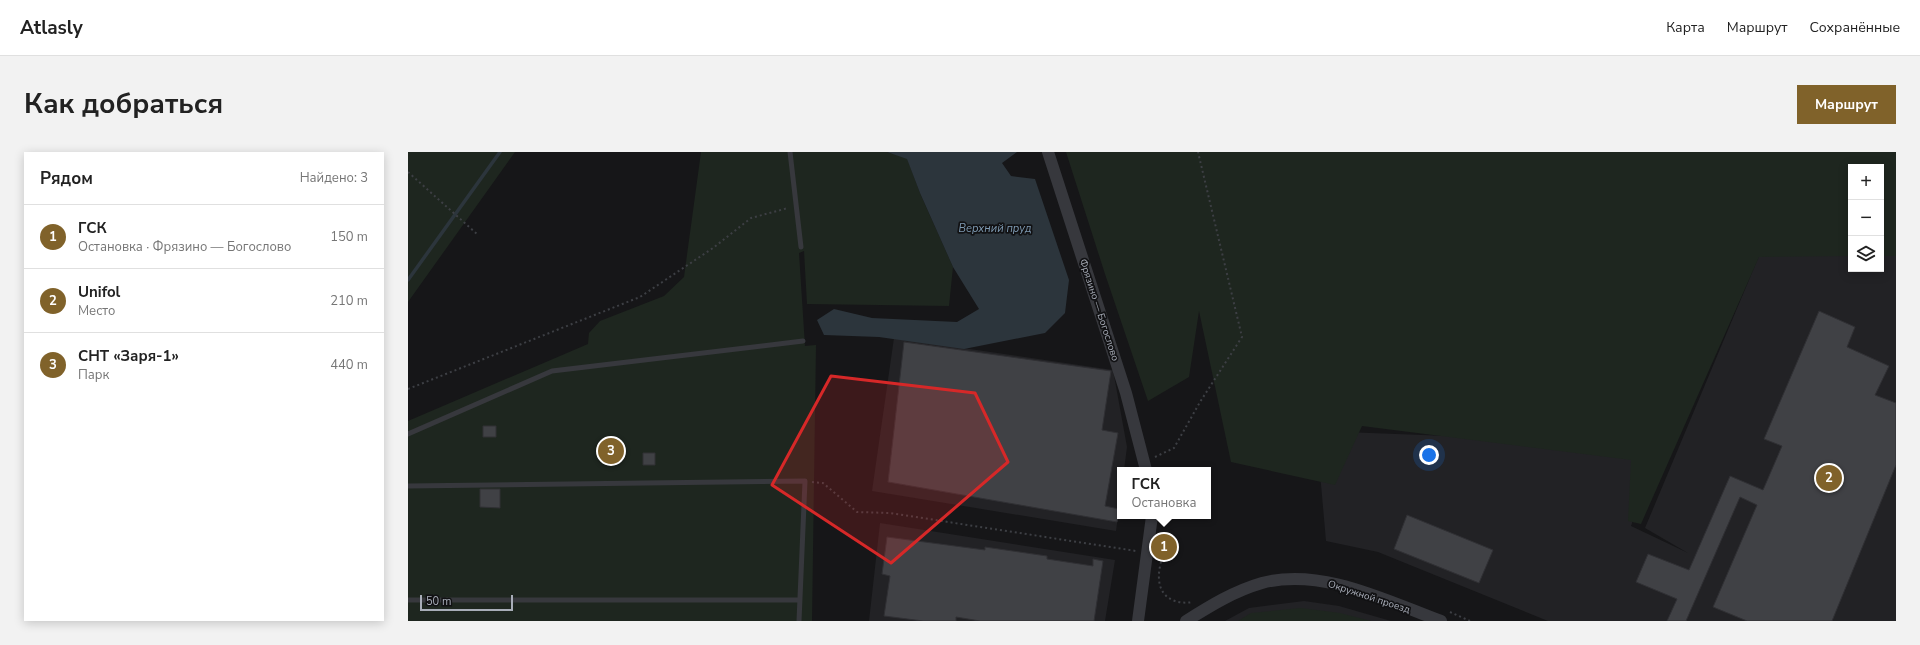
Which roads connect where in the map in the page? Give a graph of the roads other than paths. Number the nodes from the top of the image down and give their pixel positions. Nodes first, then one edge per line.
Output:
1 (790, 152) edge
2 (1048, 152) edge
3 (801, 247) dead end
4 (803, 340) dead end
5 (408, 434) edge
6 (1145, 466) edge
7 (408, 486) edge
8 (1152, 519) edge
9 (408, 600) edge
10 (799, 600) junction
11 (799, 621) edge
12 (1138, 621) edge
13 (1186, 621) edge
14 (1441, 621) edge

1 - 3 lane
2 - 6 street, Фрязино — Богослово
4 - 5 lane
7 - 10 lane
8 - 12 street
9 - 10 lane
10 - 11 lane
13 - 14 street, Окружной проезд

